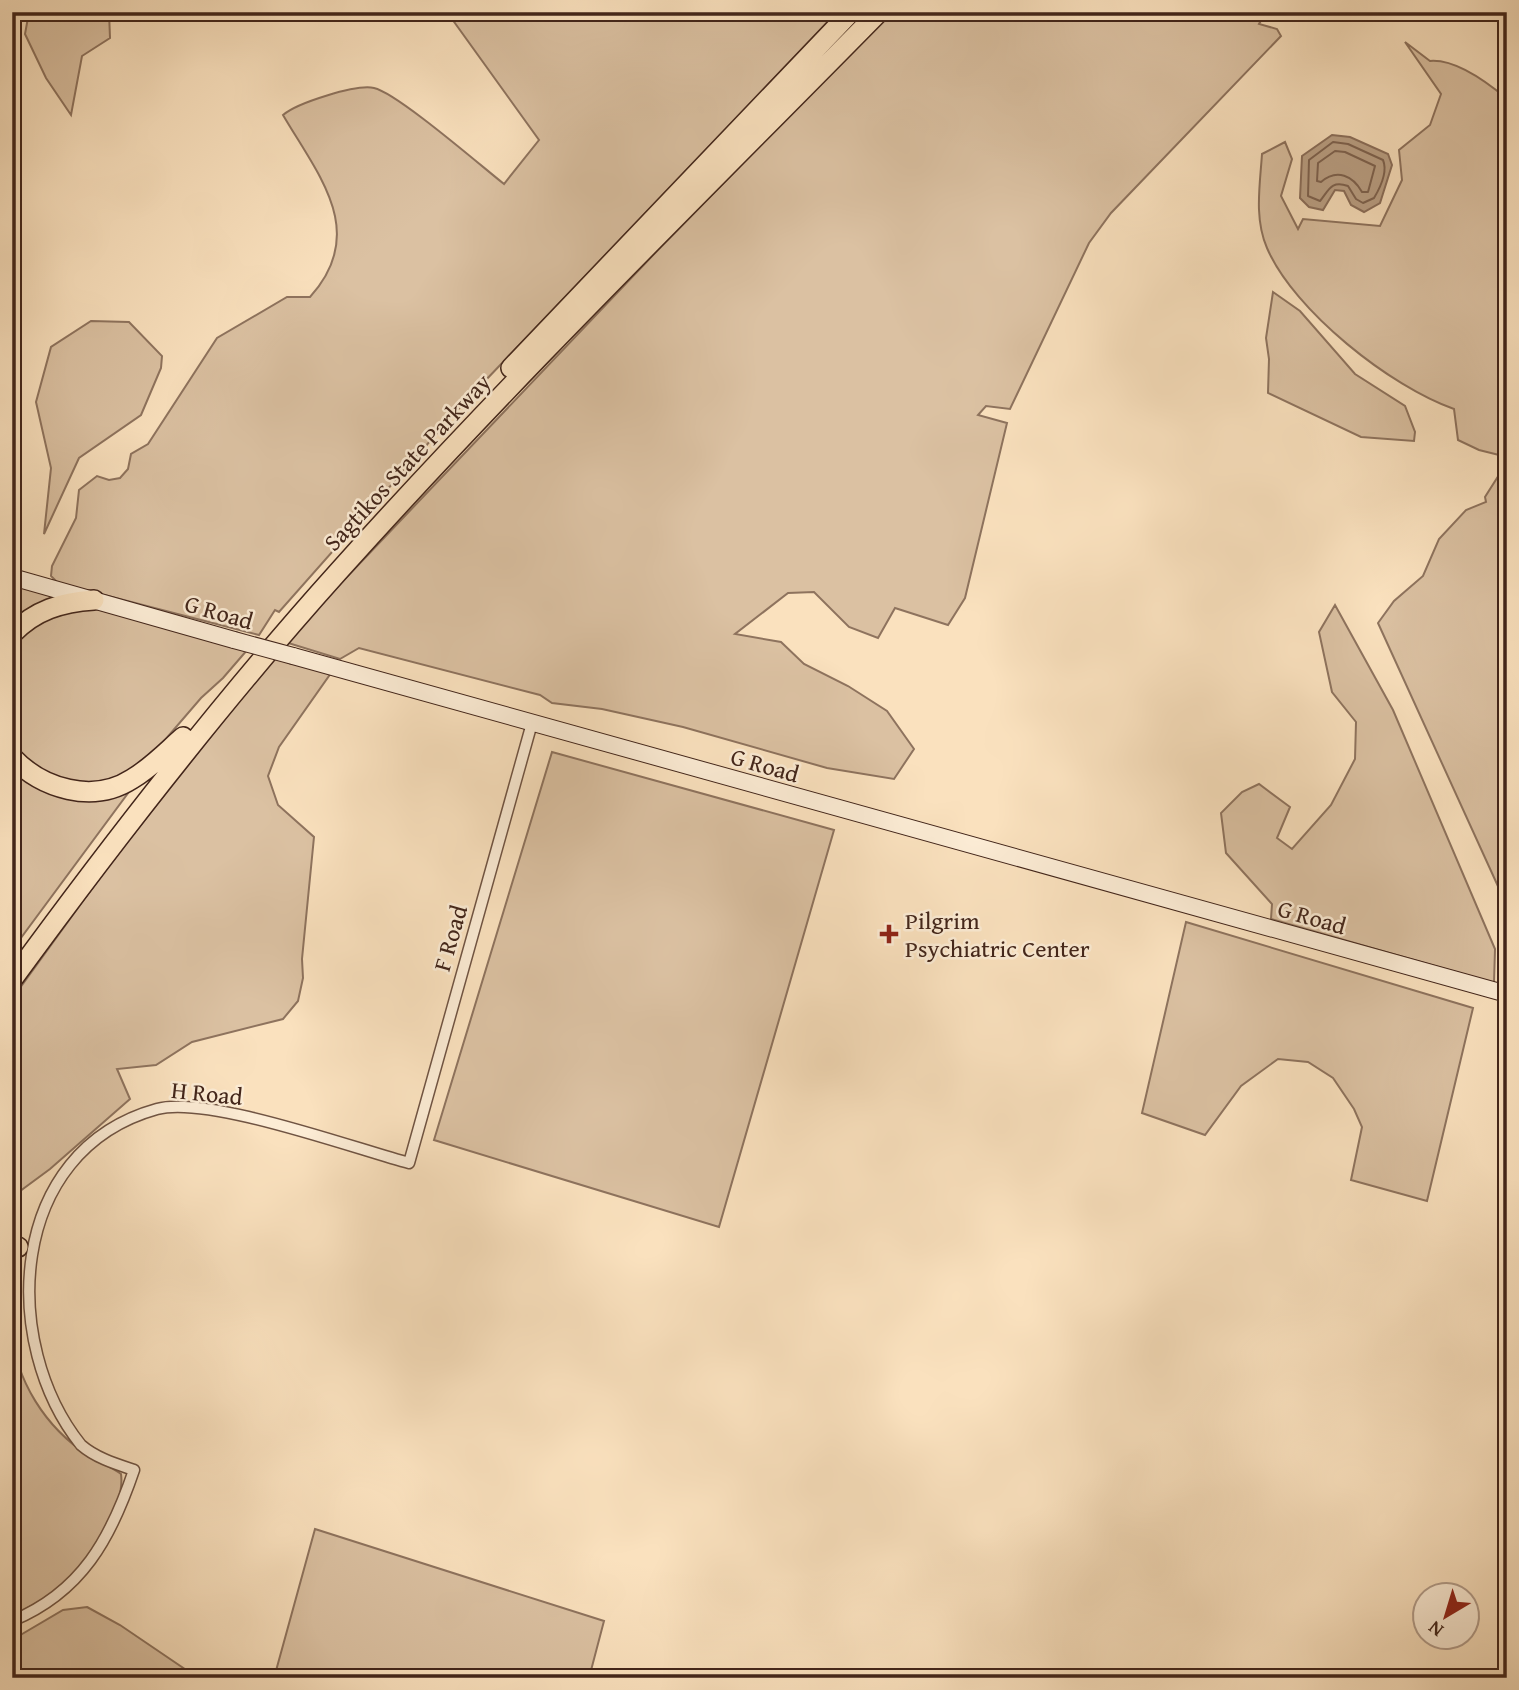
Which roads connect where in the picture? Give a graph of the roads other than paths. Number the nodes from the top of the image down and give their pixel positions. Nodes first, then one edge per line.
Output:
1 (851, 12) edge
2 (879, 12) edge
3 (12, 577) edge
4 (94, 600) junction
5 (12, 634) edge
6 (532, 723) junction
7 (183, 737) junction
8 (12, 757) edge
9 (12, 960) edge
10 (12, 980) edge
11 (1507, 994) edge
12 (409, 1163) joint
13 (27, 1222) dead end
14 (43, 1404) dead end
15 (12, 1621) edge

1 - 7 highway, Sagtikos State Parkway
2 - 10 highway, Sagtikos State Parkway
3 - 4 street, G Road
4 - 5 highway
4 - 6 street, G Road, bridge
6 - 11 street, G Road
6 - 12 street, F Road
7 - 8 highway
7 - 9 highway, Sagtikos State Parkway
12 - 13 street, H Road
14 - 15 street

